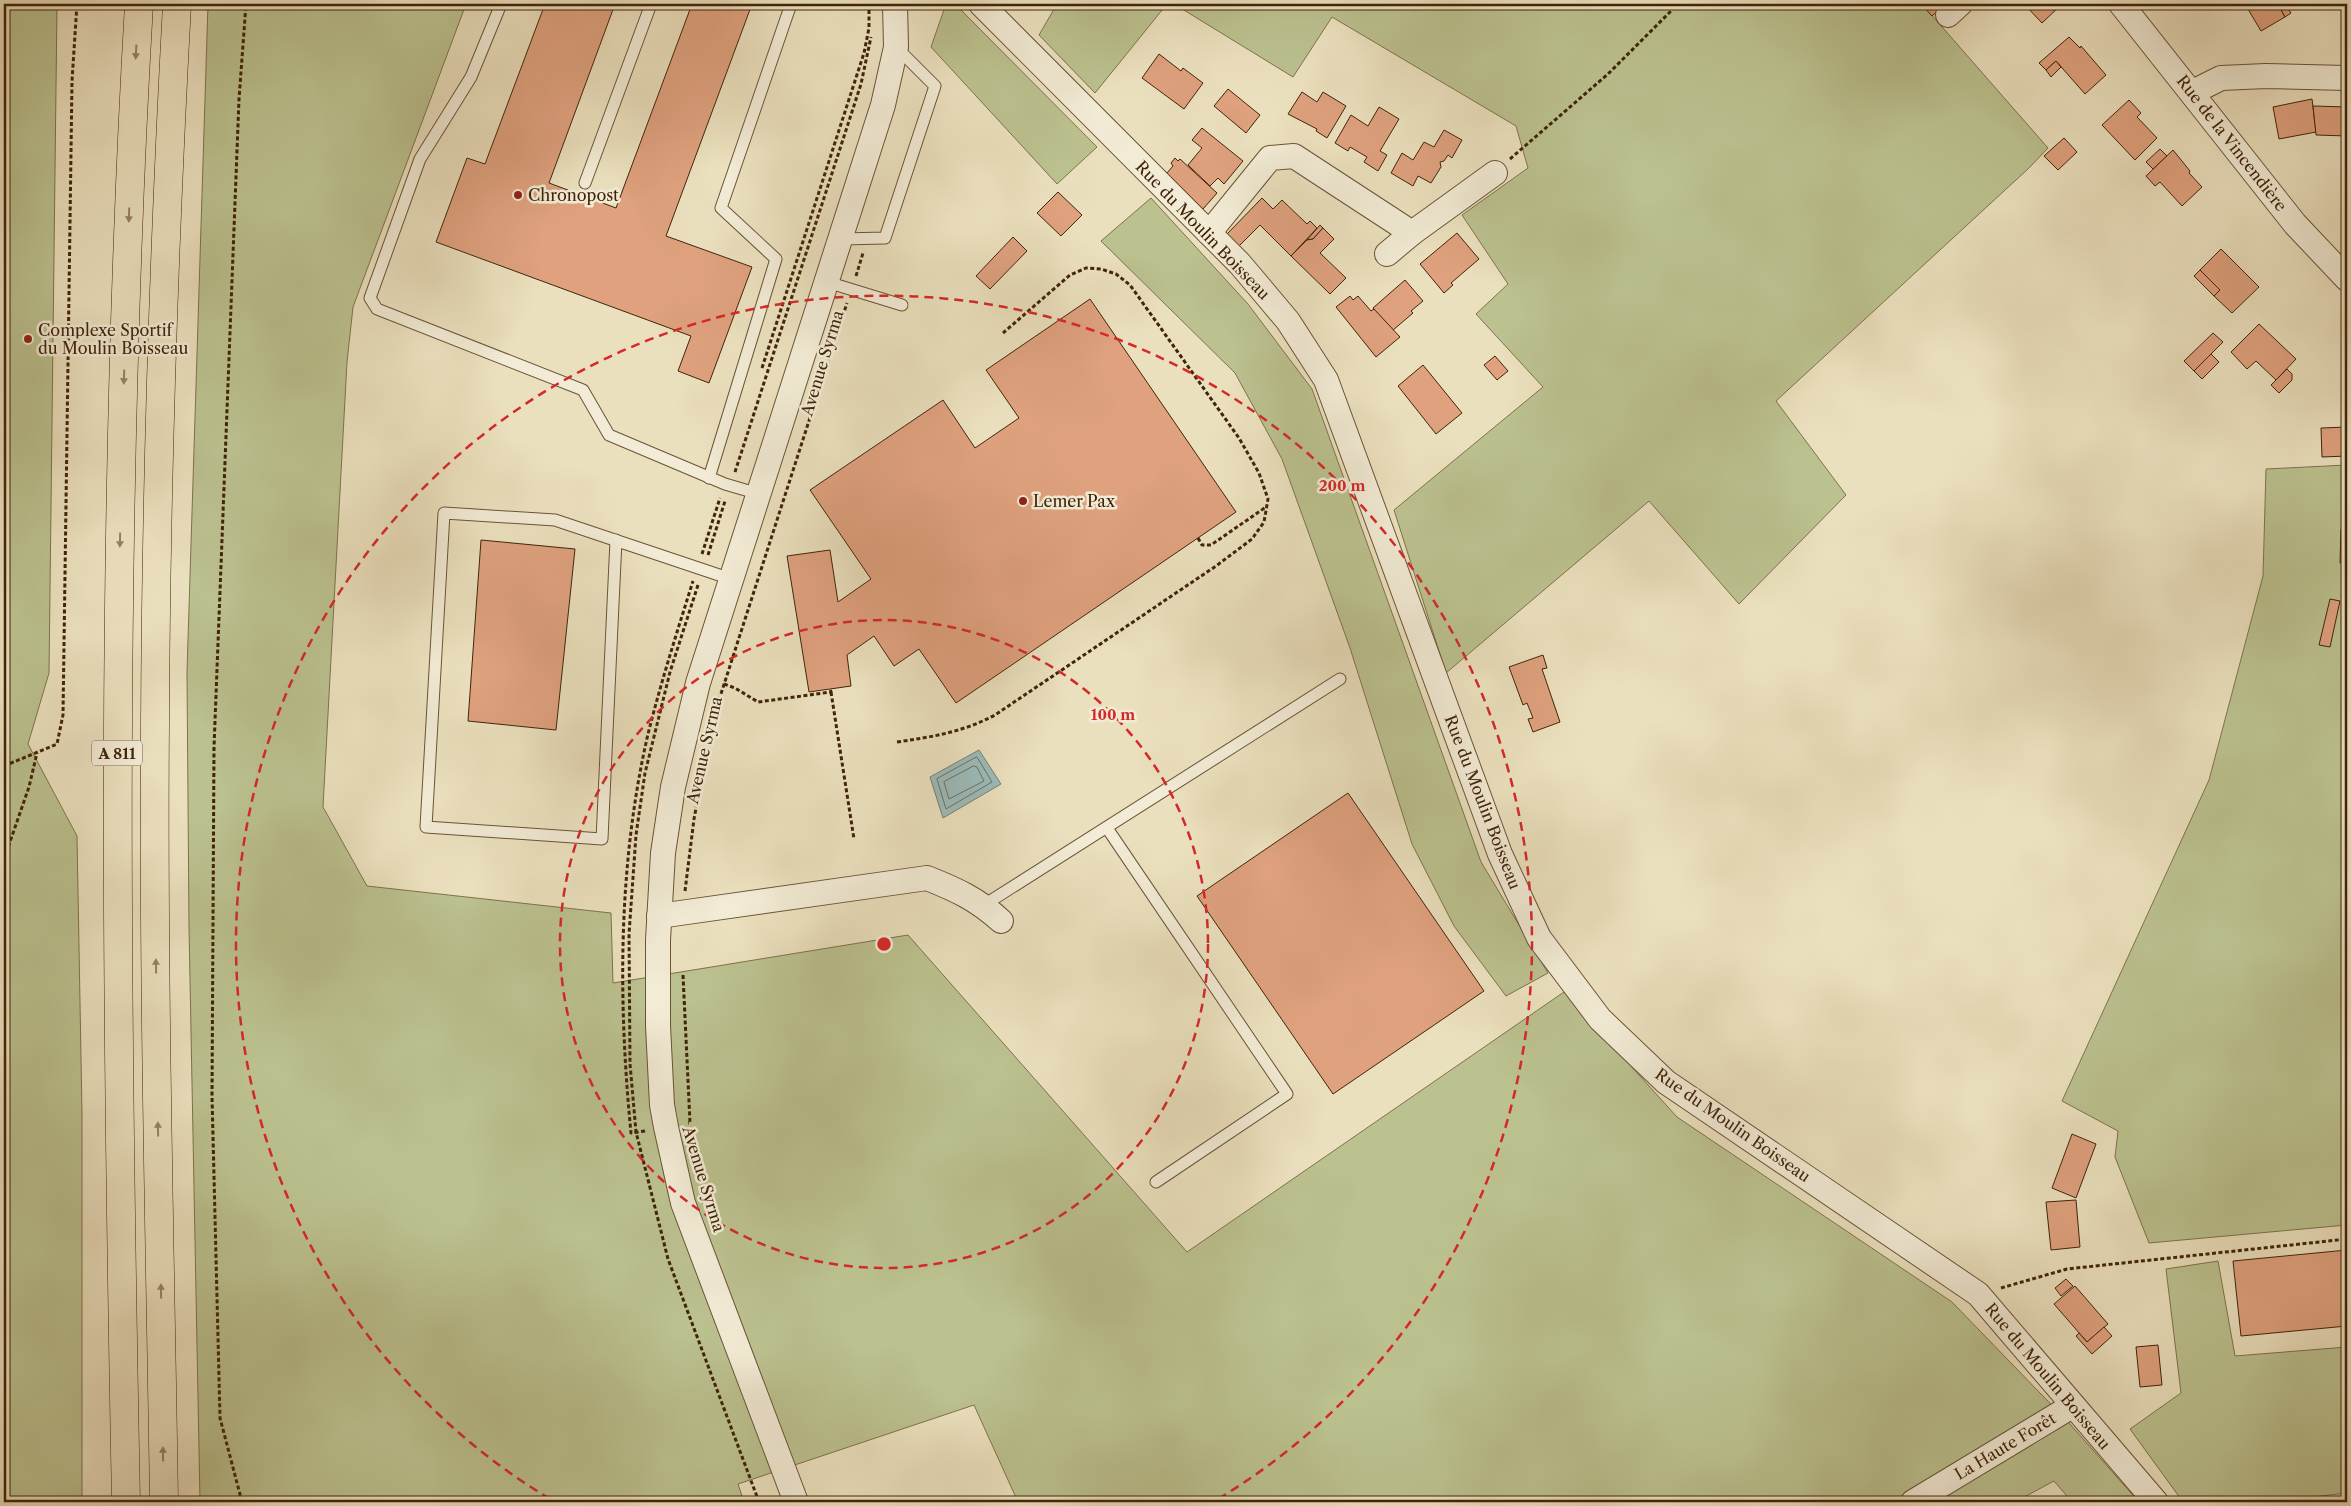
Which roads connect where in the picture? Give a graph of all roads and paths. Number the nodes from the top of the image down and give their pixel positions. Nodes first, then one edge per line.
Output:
1 (77, 4) edge
2 (139, 4) edge
3 (177, 4) edge
4 (246, 4) edge
5 (501, 4) edge
6 (651, 4) edge
7 (791, 4) edge
8 (874, 4) edge
9 (896, 4) edge
10 (981, 4) edge
11 (1678, 4) edge
12 (2121, 4) edge
13 (896, 47) junction
14 (2347, 78) edge
15 (2193, 92) junction
16 (1495, 173) joint
17 (585, 183) dead end
18 (1209, 233) junction
19 (1412, 234) junction
20 (868, 238) junction
21 (841, 239) junction
22 (1387, 254) dead end
23 (2347, 279) edge
24 (827, 282) junction
25 (852, 289) junction
26 (902, 305) dead end
27 (1003, 332) dead end
28 (826, 352) dead end
29 (709, 478) junction
30 (730, 486) junction
31 (759, 494) junction
32 (1266, 506) junction
33 (1198, 538) dead end
34 (616, 540) junction
35 (703, 569) junction
36 (731, 579) junction
37 (1340, 679) dead end
38 (724, 684) junction
39 (722, 690) dead end
40 (715, 697) dead end
41 (897, 742) dead end
42 (37, 753) junction
43 (4, 766) edge
44 (1107, 828) junction
45 (854, 839) dead end
46 (4, 859) edge
47 (681, 878) dead end
48 (993, 913) joint
49 (669, 915) junction
50 (679, 973) dead end
51 (679, 1002) dead end
52 (682, 1080) dead end
53 (688, 1129) dead end
54 (1156, 1182) dead end
55 (2347, 1239) edge
56 (1978, 1294) junction
57 (2072, 1406) junction
58 (126, 1502) edge
59 (164, 1502) edge
60 (242, 1502) edge
61 (759, 1502) edge
62 (796, 1502) edge
63 (1913, 1502) edge
64 (2156, 1502) edge

1 - 42 path
2 -> 58 highway, A 811
59 -> 3 highway, A 811
4 - 60 path
5 - 29 lane
6 - 17 lane
7 - 29 lane
8 - 30 path
9 - 13 street, Avenue Syrma
10 - 18 street, Rue du Moulin Boisseau
11 - 16 path
12 - 15 street, Rue de la Vincendière
13 - 20 lane
13 - 21 street, Avenue Syrma
14 - 15 street
15 - 23 street, Rue de la Vincendière
16 - 19 street
18 - 19 street
18 - 56 street, Rue du Moulin Boisseau
19 - 22 street
20 - 21 lane
20 - 25 path
21 - 24 street, Avenue Syrma
24 - 25 lane
24 - 31 street, Avenue Syrma
25 - 26 lane
25 - 38 path
27 - 32 path
28 - 40 path, Avenue Syrma
29 - 30 lane
30 - 31 lane
30 - 35 path
31 - 36 street, Avenue Syrma
32 - 33 path
32 - 41 path
34 - 34 lane
34 - 35 lane
35 - 36 lane
35 - 61 path
36 - 49 street, Avenue Syrma
37 - 44 lane
38 - 39 path
38 - 45 path
42 - 43 path
42 - 46 path
44 - 48 lane
44 - 54 lane
47 - 49 path
48 - 49 street
49 - 62 street, Avenue Syrma
50 - 51 path
52 - 53 path, Avenue Syrma
55 - 56 path
56 - 57 street, Rue du Moulin Boisseau
57 - 63 street, La Haute Forêt
57 - 64 street, Rue du Moulin Boisseau

